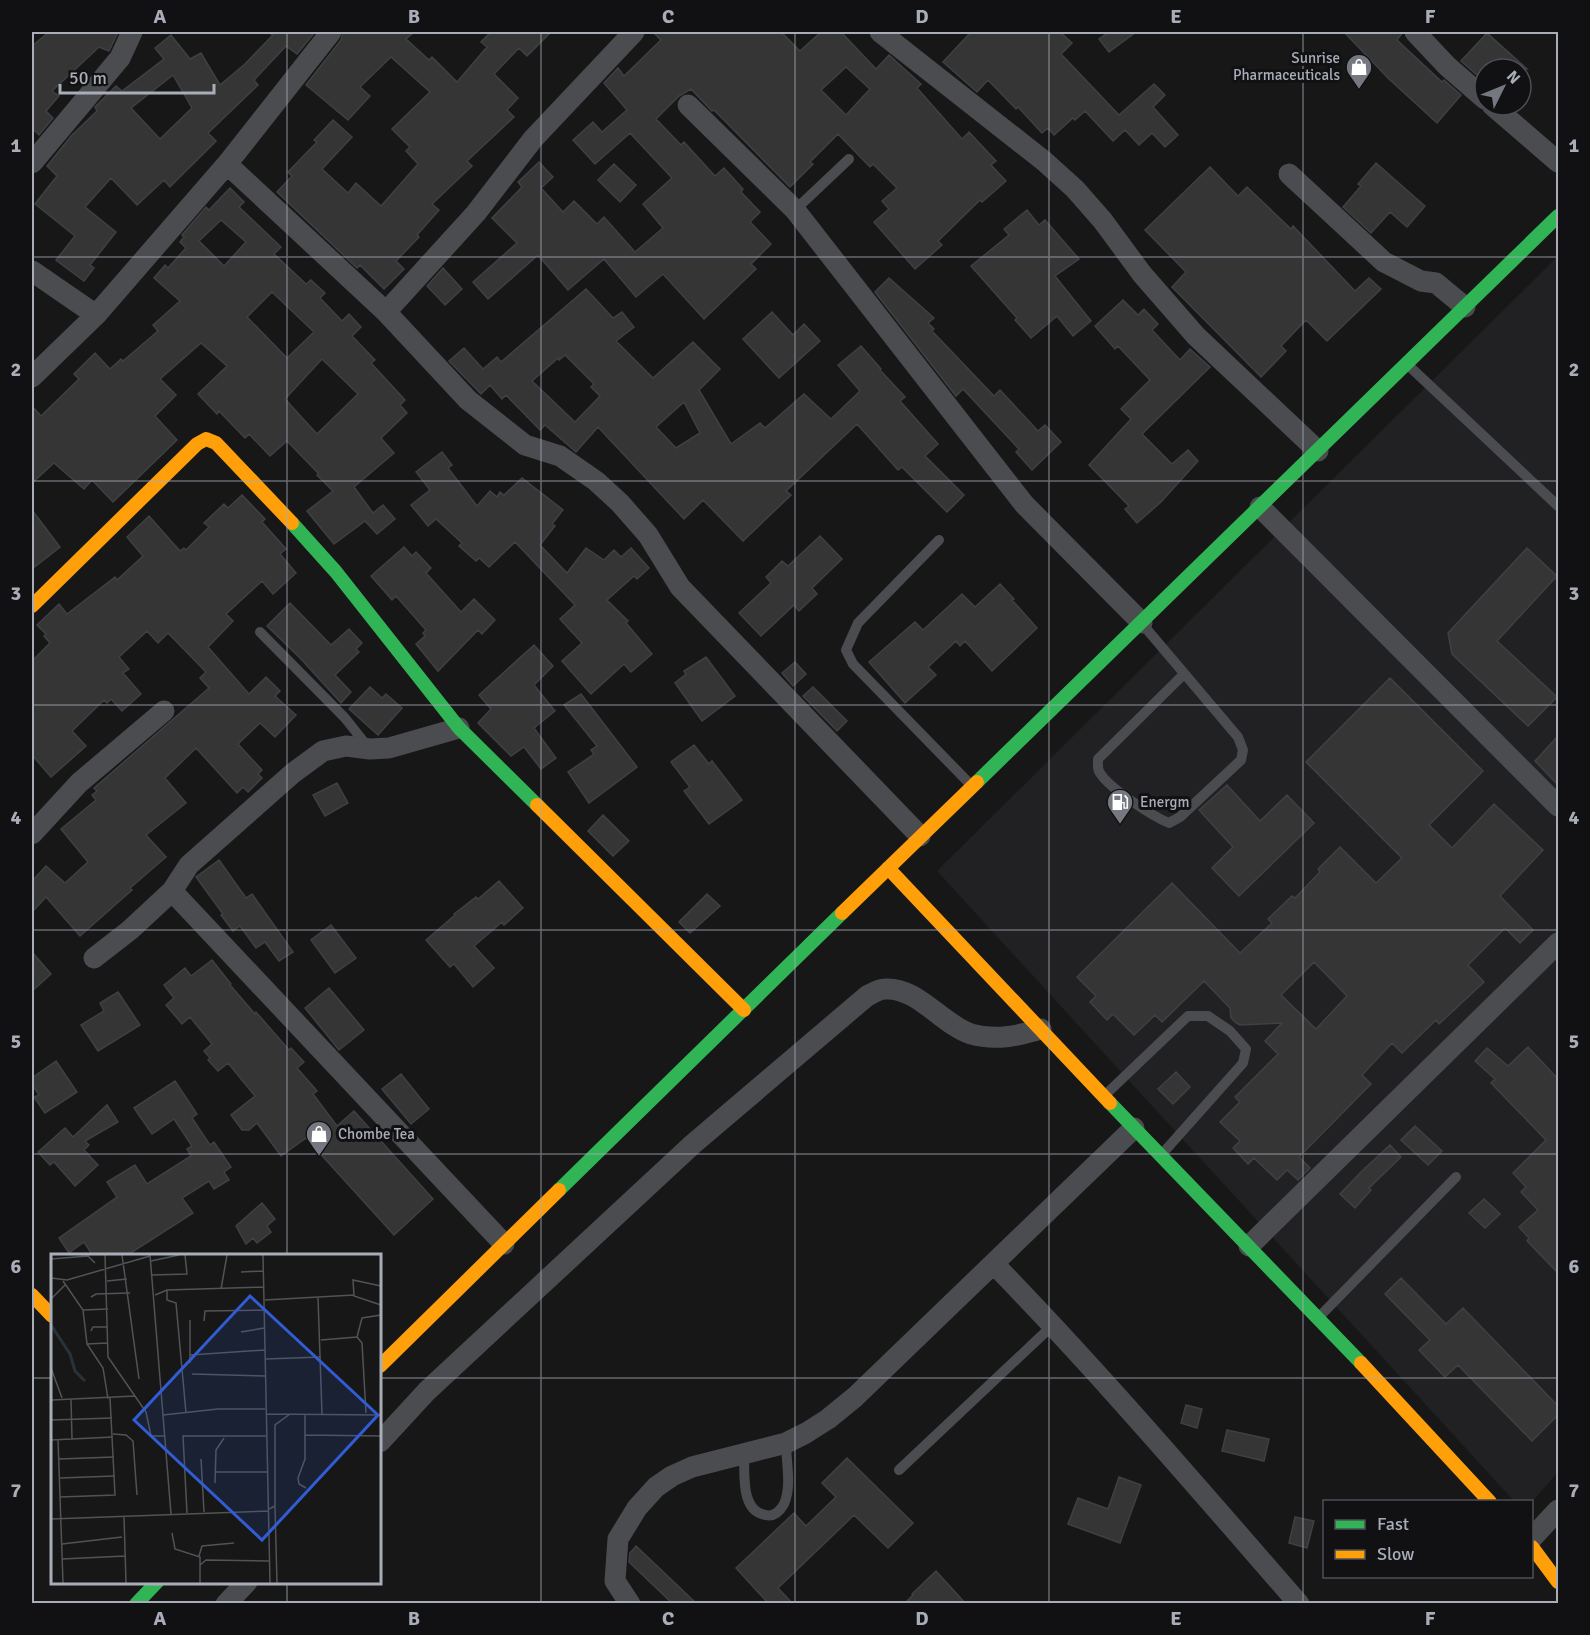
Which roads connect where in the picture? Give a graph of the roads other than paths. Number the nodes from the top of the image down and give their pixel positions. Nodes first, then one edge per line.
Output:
1 (132, 32) edge
2 (331, 32) edge
3 (634, 32) edge
4 (880, 32) edge
5 (1415, 32) edge
6 (1473, 89) edge
7 (688, 105) dead end
8 (1506, 117) edge
9 (849, 159) dead end
10 (1558, 162) edge
11 (32, 163) edge
12 (227, 164) junction
13 (1288, 174) dead end
14 (795, 210) junction
15 (1558, 216) edge
16 (32, 271) edge
17 (1465, 307) junction
18 (386, 312) junction
19 (96, 315) junction
20 (1407, 364) junction
21 (32, 377) edge
22 (1318, 451) junction
23 (1558, 506) edge
24 (1260, 507) junction
25 (939, 540) dead end
26 (32, 606) edge
27 (1142, 623) junction
28 (260, 632) dead end
29 (1184, 675) junction
30 (164, 711) dead end
31 (459, 728) junction
32 (370, 750) junction
33 (972, 786) junction
34 (1558, 806) edge
35 (32, 834) edge
36 (920, 836) junction
37 (888, 868) junction
38 (172, 891) junction
39 (1558, 943) edge
40 (94, 958) dead end
41 (744, 1010) junction
42 (1041, 1029) junction
43 (1104, 1096) junction
44 (1134, 1128) junction
45 (1161, 1156) junction
46 (1456, 1177) dead end
47 (504, 1244) junction
48 (1249, 1246) junction
49 (994, 1264) junction
50 (32, 1295) edge
51 (51, 1315) edge
52 (1319, 1317) junction
53 (1053, 1325) junction
54 (381, 1365) edge
55 (381, 1441) edge
56 (786, 1443) junction
57 (744, 1455) junction
58 (899, 1470) dead end
59 (1488, 1500) edge
60 (1558, 1510) edge
61 (1533, 1537) edge
62 (1533, 1548) edge
63 (1558, 1582) edge
64 (155, 1584) edge
65 (245, 1584) edge
66 (136, 1604) edge
67 (226, 1604) edge
68 (630, 1604) edge
69 (1299, 1604) edge

1 - 11 street
2 - 12 street
3 - 18 street
4 - 22 street
5 - 6 street
7 - 14 street
8 - 10 street
9 - 14 lane
12 - 18 street
12 - 19 street
13 - 17 street
14 - 27 street
15 - 17 main road
16 - 19 street
17 - 20 main road
18 - 36 street
19 - 21 street
20 - 22 main road
20 - 23 lane
22 - 24 main road
24 - 27 main road
24 - 34 street
25 - 33 lane
26 - 31 main road
27 - 29 lane
27 - 33 main road
28 - 32 lane
29 - 29 lane
30 - 35 street
31 - 32 street
31 - 41 main road
32 - 38 street
33 - 36 main road
36 - 37 main road
37 - 41 main road
37 - 42 main road
38 - 40 street
38 - 47 street
39 - 48 street
41 - 47 main road
42 - 43 main road
42 - 55 street
43 - 44 main road
43 - 45 lane
44 - 45 main road
44 - 49 street
45 - 48 main road
46 - 52 lane
47 - 54 main road
48 - 52 main road
49 - 53 street
49 - 56 street
50 - 51 main road
52 - 59 main road
53 - 58 lane
53 - 69 street
56 - 57 street
56 - 57 lane
57 - 68 street
60 - 61 street
62 - 63 main road
64 - 66 main road
65 - 67 street

